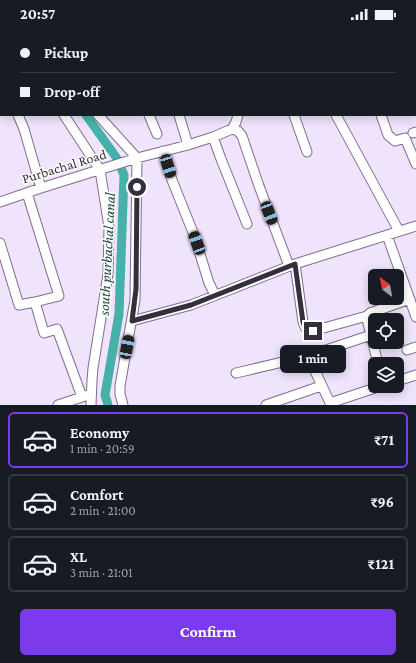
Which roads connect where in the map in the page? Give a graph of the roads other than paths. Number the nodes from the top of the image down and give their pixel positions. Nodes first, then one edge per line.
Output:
1 (18, 116) edge
2 (65, 116) edge
3 (101, 116) edge
4 (149, 116) edge
5 (178, 116) edge
6 (238, 116) edge
7 (294, 116) edge
8 (337, 116) edge
9 (381, 116) edge
10 (232, 129) junction
11 (157, 134) dead end
12 (213, 136) junction
13 (188, 145) junction
14 (163, 151) junction
15 (307, 152) dead end
16 (137, 158) junction
17 (416, 164) edge
18 (104, 169) junction
19 (41, 188) junction
20 (27, 193) junction
21 (0, 202) edge
22 (247, 224) dead end
23 (416, 226) edge
24 (399, 231) junction
25 (387, 235) junction
26 (0, 242) edge
27 (292, 265) junction
28 (215, 295) junction
29 (410, 299) junction
30 (35, 302) junction
31 (367, 316) junction
32 (416, 317) edge
33 (132, 321) junction
34 (368, 321) edge
35 (368, 336) edge
36 (308, 356) junction
37 (236, 373) dead end
38 (416, 375) edge
39 (404, 379) edge
40 (321, 386) junction
41 (368, 391) edge
42 (87, 396) junction
43 (330, 404) edge
44 (58, 405) edge
45 (91, 405) edge
46 (123, 405) edge
47 (266, 405) edge

1 - 19 street
2 - 18 street
3 - 16 street
4 - 11 street
5 - 13 street
6 - 10 street
7 - 15 street
8 - 24 street
9 - 17 street
10 - 12 street, Purbachal Road
10 - 27 street
12 - 13 street, Purbachal Road
12 - 22 street
13 - 14 street, Purbachal Road
14 - 16 street, Purbachal Road
14 - 28 street
16 - 18 street, Purbachal Road
16 - 33 street
18 - 19 street, Purbachal Road
18 - 42 street
19 - 20 street, Purbachal Road
20 - 21 street, Purbachal Road
20 - 30 street
23 - 24 street
24 - 25 street
25 - 27 street
25 - 29 street
26 - 30 street
27 - 28 street
27 - 31 street
28 - 33 street
29 - 31 street
29 - 32 street
30 - 42 street
31 - 34 street
33 - 46 street
35 - 36 street
36 - 37 street
36 - 40 street
38 - 39 street
40 - 43 street
40 - 47 street
41 - 43 street
42 - 44 street
42 - 45 street

